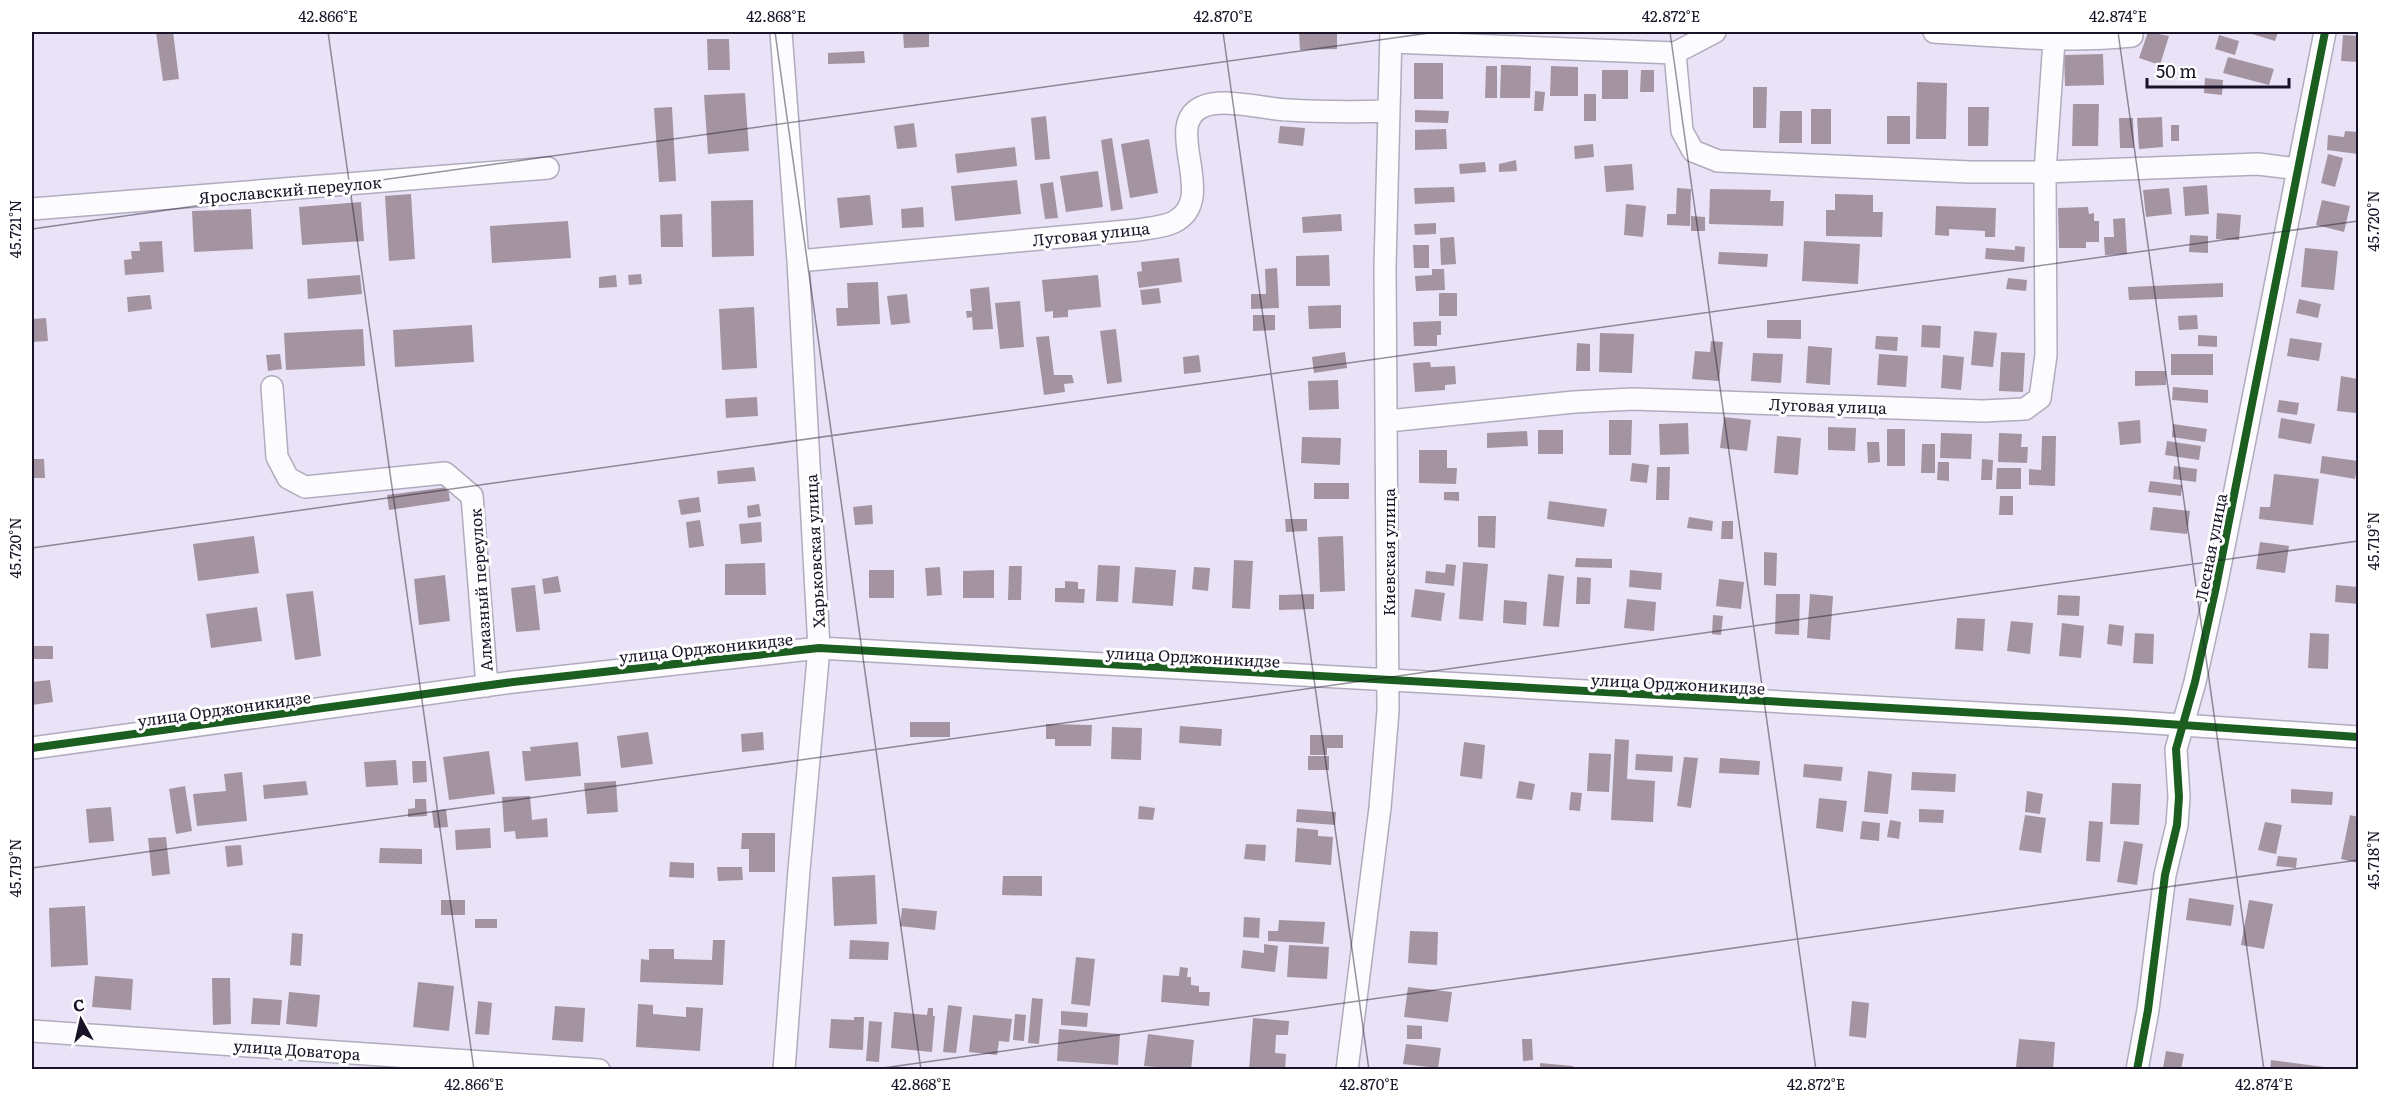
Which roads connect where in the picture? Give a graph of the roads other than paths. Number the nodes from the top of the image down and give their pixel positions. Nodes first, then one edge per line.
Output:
1 (781, 32) edge
2 (1715, 32) edge
3 (1934, 32) edge
4 (2325, 32) edge
5 (2132, 36) dead end
6 (1391, 37) edge
7 (2054, 40) junction
8 (1675, 53) junction
9 (1389, 111) junction
10 (548, 168) dead end
11 (2298, 169) junction
12 (2045, 172) junction
13 (32, 209) edge
14 (798, 261) junction
15 (272, 387) dead end
16 (1388, 421) junction
17 (819, 648) junction
18 (1388, 680) junction
19 (487, 686) junction
20 (2184, 725) junction
21 (2358, 737) edge
22 (32, 748) edge
23 (32, 1031) edge
24 (599, 1070) edge
25 (784, 1070) edge
26 (1347, 1070) edge
27 (2137, 1070) edge

1 - 14 street, Харьковская улица
2 - 8 street
3 - 7 street
4 - 11 street, Лесная улица
5 - 7 street
6 - 8 street
6 - 9 street, Киевская улица
7 - 12 street, Луговая улица
8 - 12 street
9 - 14 street, Луговая улица
9 - 16 street, Киевская улица
10 - 13 street, Ярославский переулок
11 - 12 street
11 - 20 street, Лесная улица
12 - 16 street, Луговая улица
14 - 17 street, Харьковская улица
15 - 19 street, Алмазный переулок
16 - 18 street, Киевская улица
17 - 18 street, улица Орджоникидзе
17 - 19 street, улица Орджоникидзе
17 - 25 street, Харьковская улица
18 - 20 street, улица Орджоникидзе
18 - 26 street, Киевская улица
19 - 22 street, улица Орджоникидзе
20 - 21 street, улица Орджоникидзе
20 - 27 street, Лесная улица
23 - 24 street, улица Доватора

